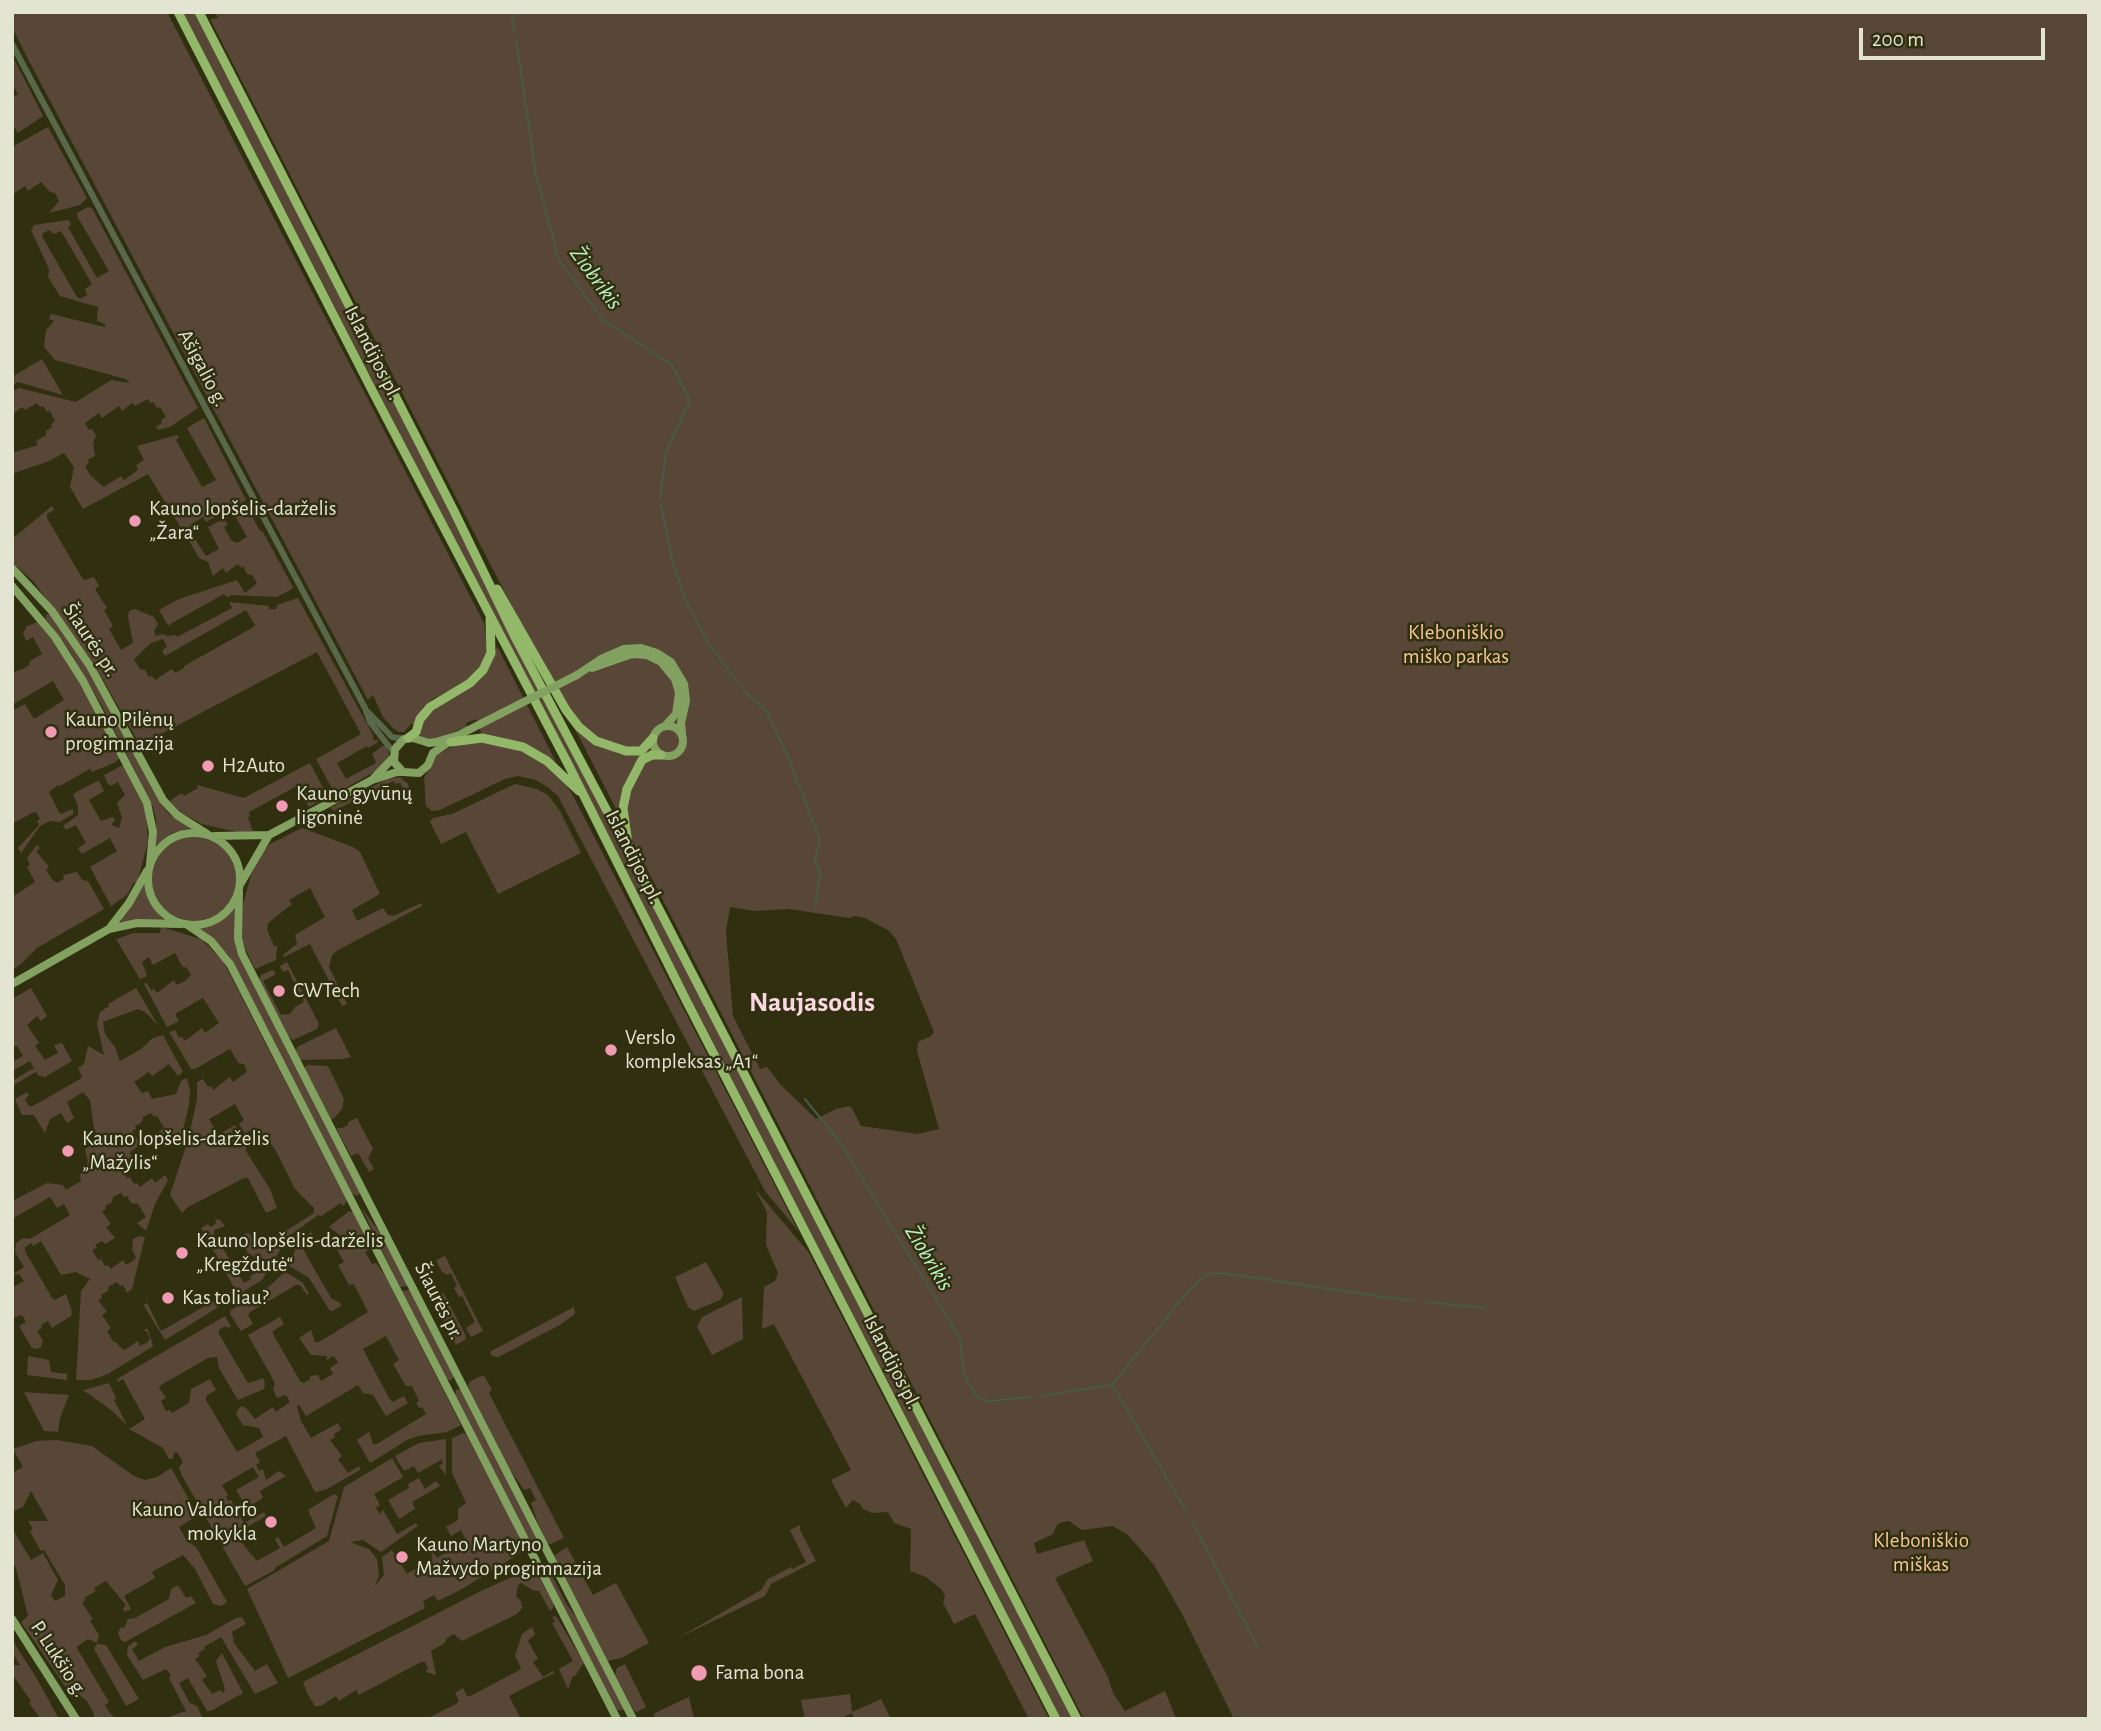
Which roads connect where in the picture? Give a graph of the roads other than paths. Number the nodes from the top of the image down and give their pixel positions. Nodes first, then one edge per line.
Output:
1 (178, 12) edge
2 (199, 12) edge
3 (12, 44) edge
4 (469, 542) junction
5 (12, 568) edge
6 (12, 586) edge
7 (47, 605) junction
8 (490, 613) junction
9 (37, 614) junction
10 (590, 668) junction
11 (365, 708) junction
12 (665, 726) junction
13 (682, 733) junction
14 (653, 738) junction
15 (406, 739) junction
16 (455, 739) junction
17 (423, 741) junction
18 (394, 755) junction
19 (661, 755) junction
20 (430, 758) junction
21 (403, 772) junction
22 (372, 780) junction
23 (583, 794) junction
24 (209, 835) junction
25 (268, 835) junction
26 (631, 856) junction
27 (150, 864) junction
28 (239, 889) junction
29 (185, 924) junction
30 (109, 929) junction
31 (12, 984) edge
32 (460, 1381) junction
33 (447, 1388) junction
34 (12, 1619) edge
35 (76, 1719) edge
36 (617, 1719) edge
37 (633, 1719) edge
38 (1056, 1719) edge
39 (1077, 1719) edge

1 - 8 highway, Islandijos pl.
2 - 4 highway, Islandijos pl.
3 - 11 street, Ašigalio g.
4 - 14 highway
4 - 26 highway, Islandijos pl.
5 - 7 main road, Šiaurės pr.
6 - 9 main road, Šiaurės pr.
7 - 9 main road
7 - 24 main road, Šiaurės pr.
8 - 15 highway
8 - 23 highway, Islandijos pl.
9 - 27 main road, Šiaurės pr.
10 - 12 main road
10 - 13 main road
10 - 16 main road, bridge
11 - 15 street, Ašigalio g.
11 - 18 street, Ašigalio g.
12 - 13 main road
12 - 14 main road
13 - 19 main road
14 - 19 main road
15 - 17 main road
15 - 18 main road
16 - 17 main road
16 - 20 main road
16 - 23 highway
17 - 20 main road
18 - 21 main road
18 - 22 main road
19 - 26 highway
20 - 21 main road
21 - 22 main road
22 - 25 main road
23 - 38 highway, Islandijos pl.
24 - 25 main road
24 - 27 main road
24 - 28 main road
25 - 28 main road
26 - 39 highway, Islandijos pl.
27 - 29 main road
27 - 30 main road
28 - 29 main road
28 - 32 main road, Šiaurės pr.
29 - 30 main road
29 - 33 main road, Šiaurės pr.
30 - 31 main road
32 - 33 main road
32 - 37 main road, Šiaurės pr.
33 - 36 main road, Šiaurės pr.
34 - 35 main road, P. Lukšio g.

